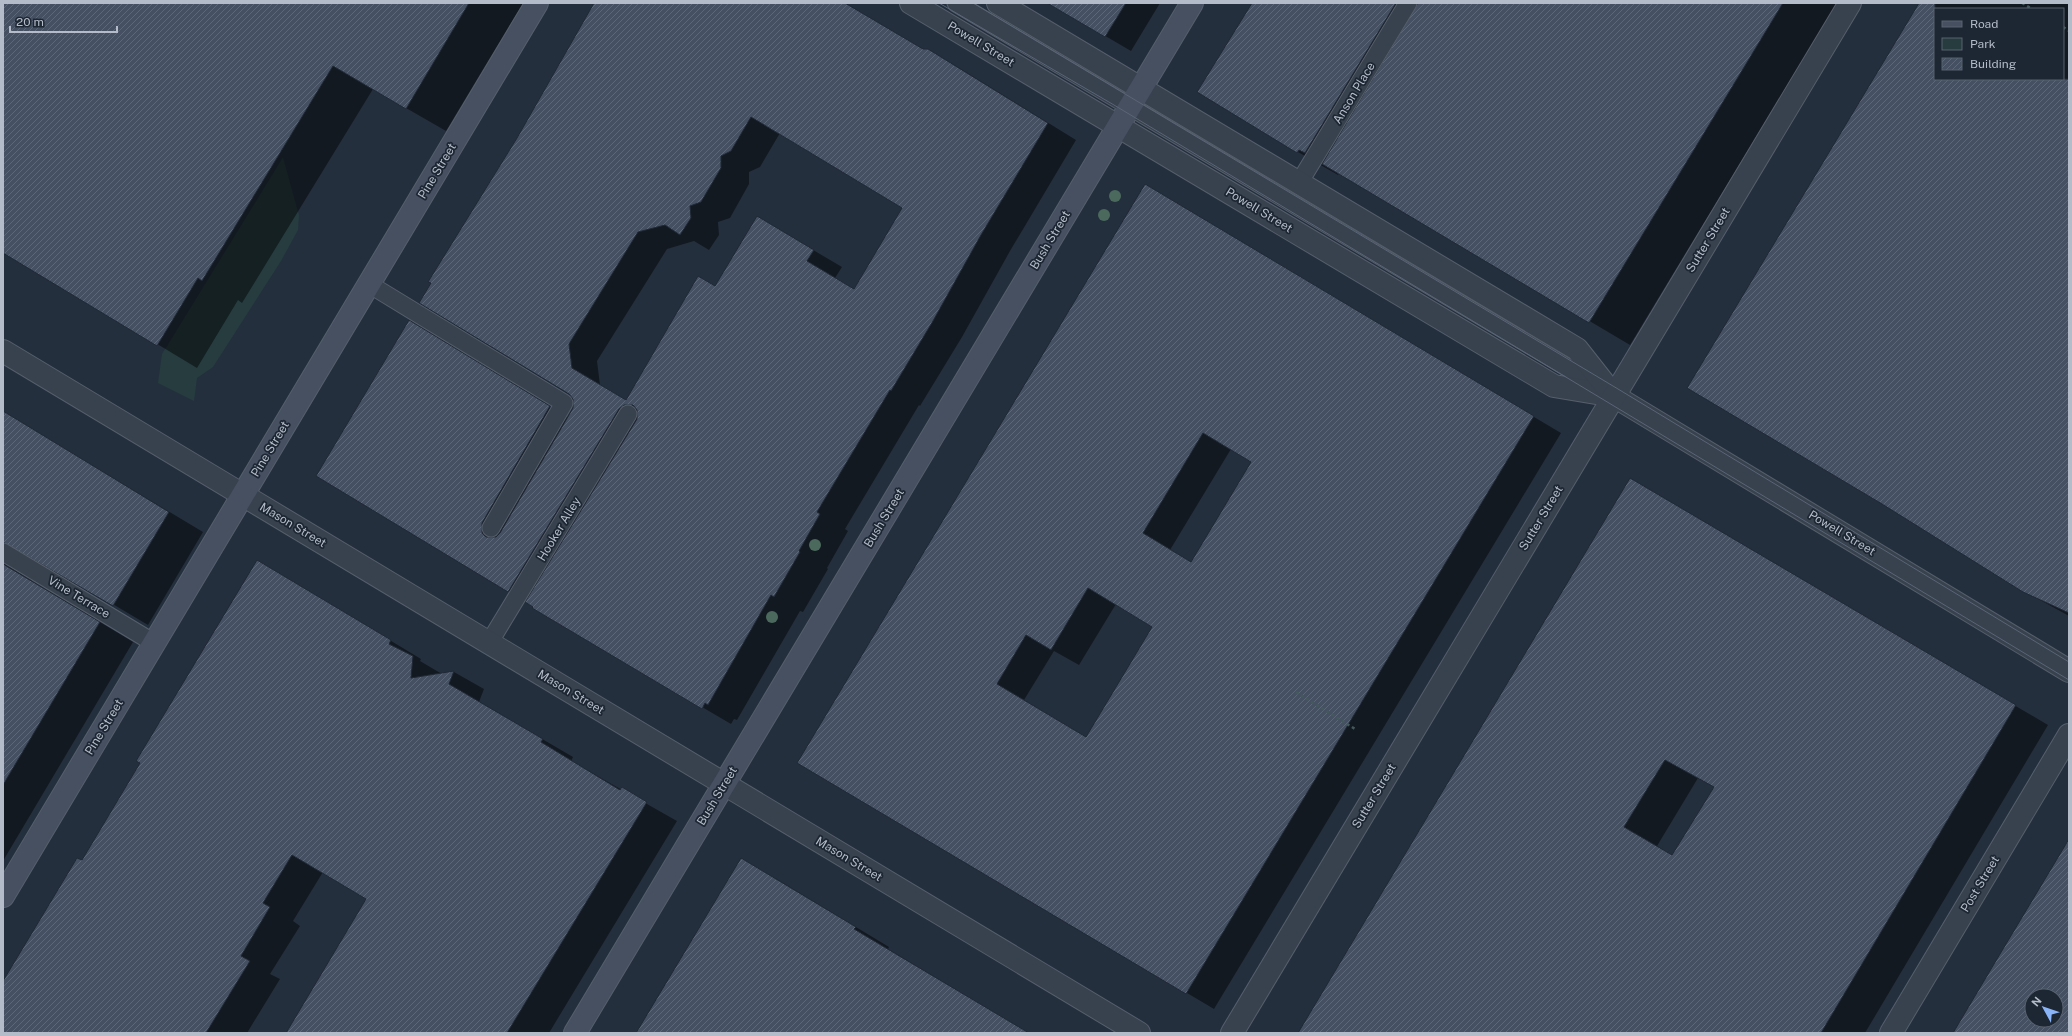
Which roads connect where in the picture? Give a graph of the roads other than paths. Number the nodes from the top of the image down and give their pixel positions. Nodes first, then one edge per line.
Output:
1 (537, 3) edge
2 (912, 3) edge
3 (956, 3) edge
4 (998, 3) edge
5 (1192, 3) edge
6 (1408, 3) edge
7 (1850, 3) edge
8 (1141, 88) junction
9 (1130, 107) junction
10 (1118, 126) junction
11 (1300, 183) junction
12 (369, 284) junction
13 (3, 351) edge
14 (1614, 396) junction
15 (628, 414) dead end
16 (243, 495) junction
17 (491, 528) dead end
18 (3, 552) edge
19 (154, 643) junction
20 (489, 643) junction
21 (2069, 671) edge
22 (2069, 735) edge
23 (725, 784) junction
24 (3, 896) edge
25 (575, 1033) edge
26 (1139, 1033) edge
27 (1232, 1033) edge
28 (1891, 1033) edge

1 - 12 main road, Pine Street
2 - 10 street, Powell Street
3 - 9 lane
4 - 8 street, Powell Street
5 - 8 main road, Bush Street
6 - 11 lane, Anson Place
7 - 14 street, Sutter Street
8 - 9 main road, Bush Street
8 - 11 street, Powell Street
9 - 10 main road, Bush Street
9 - 14 lane
10 - 14 street, Powell Street
10 - 23 main road, Bush Street
11 - 14 street, Powell Street
12 - 16 main road, Pine Street
12 - 17 lane
13 - 16 street, Mason Street
14 - 21 street, Powell Street
14 - 27 street, Sutter Street
15 - 20 lane, Hooker Alley
16 - 19 main road, Pine Street
16 - 20 street, Mason Street
18 - 19 lane, Vine Terrace
19 - 24 main road, Pine Street
20 - 23 street, Mason Street
22 - 28 street, Post Street
23 - 25 main road, Bush Street
23 - 26 street, Mason Street

